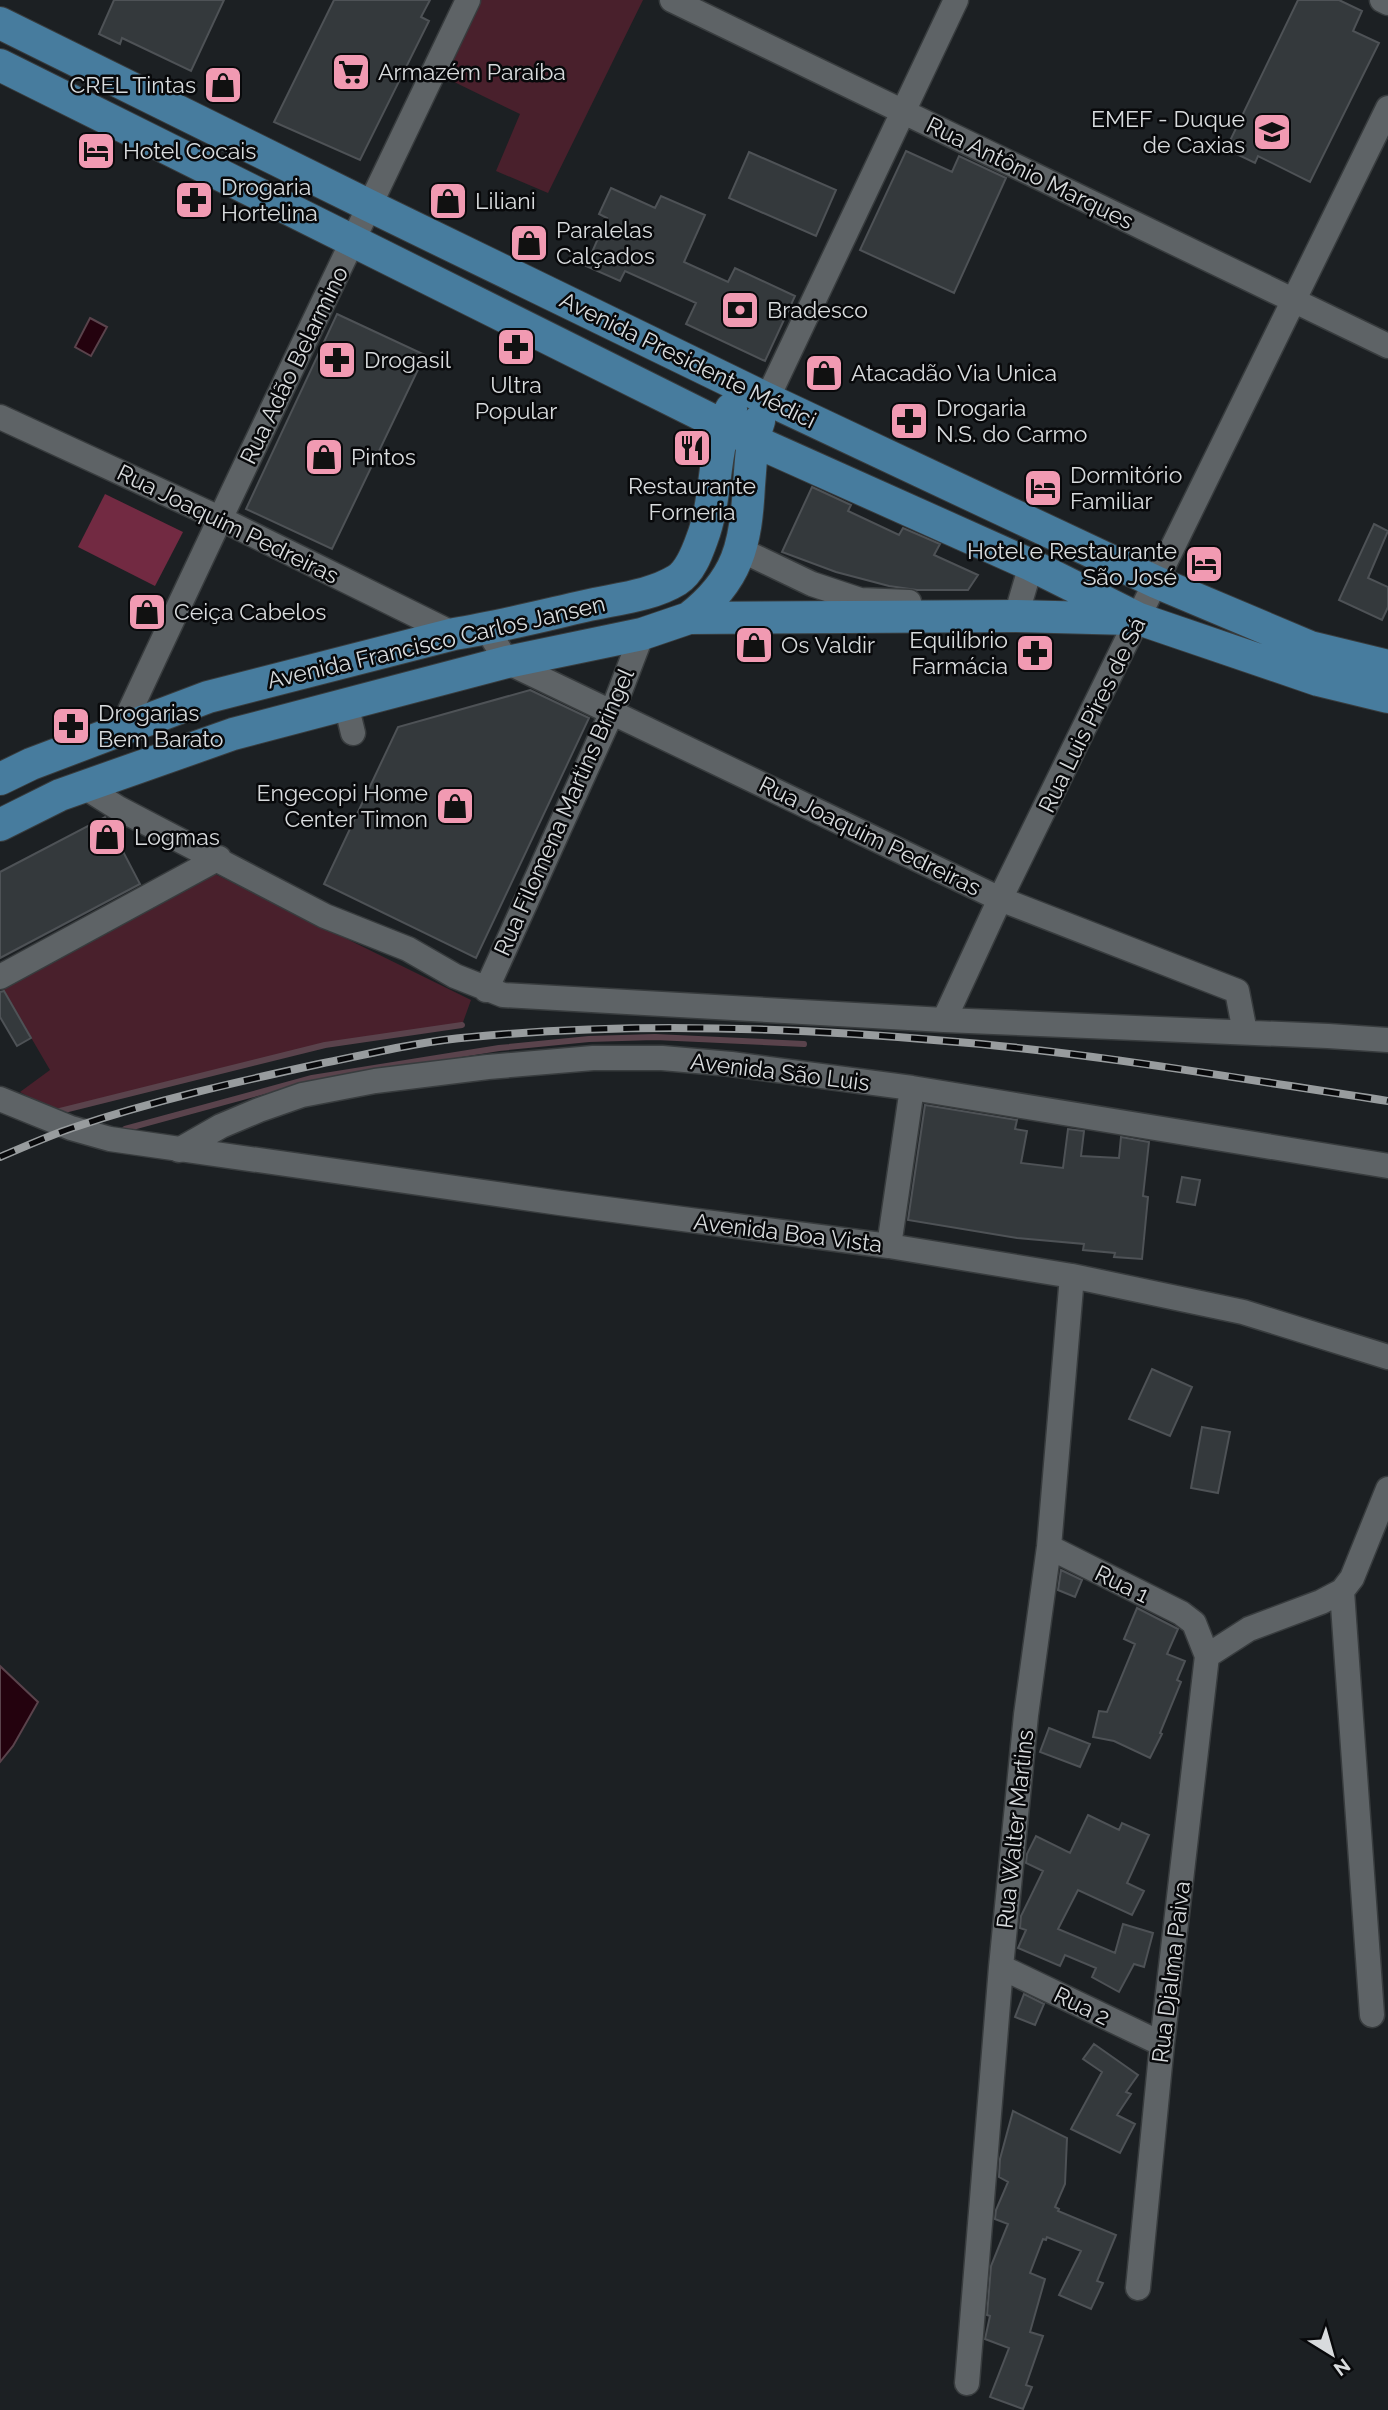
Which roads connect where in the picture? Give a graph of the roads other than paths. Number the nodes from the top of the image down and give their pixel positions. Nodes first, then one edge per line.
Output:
1 (468, 0) edge
2 (672, 0) edge
3 (956, 0) edge
4 (1382, 0) edge
5 (1388, 3) edge
6 (0, 23) edge
7 (0, 65) edge
8 (1388, 108) edge
9 (903, 111) junction
10 (369, 206) junction
11 (354, 241) junction
12 (1294, 301) junction
13 (1388, 346) edge
14 (754, 392) junction
15 (0, 417) edge
16 (723, 425) junction
17 (752, 440) junction
18 (219, 518) junction
19 (741, 550) junction
20 (1031, 565) junction
21 (1156, 582) junction
22 (1017, 611) junction
23 (689, 618) junction
24 (1139, 619) junction
25 (487, 629) junction
26 (454, 634) junction
27 (642, 634) junction
28 (507, 662) junction
29 (1388, 666) edge
30 (1388, 697) edge
31 (612, 712) junction
32 (121, 730) junction
33 (7, 769) edge
34 (83, 786) junction
35 (0, 825) edge
36 (219, 858) junction
37 (1000, 899) junction
38 (0, 977) edge
39 (486, 990) junction
40 (944, 1020) junction
41 (1245, 1032) junction
42 (1388, 1041) edge
43 (912, 1088) junction
44 (0, 1099) edge
45 (180, 1150) junction
46 (1388, 1166) edge
47 (889, 1246) junction
48 (1072, 1276) junction
49 (1388, 1357) edge
50 (1388, 1489) edge
51 (1049, 1548) junction
52 (1342, 1591) junction
53 (1207, 1656) junction
54 (1001, 1967) junction
55 (1372, 2015) dead end
56 (1162, 2044) junction
57 (1138, 2288) dead end
58 (967, 2383) dead end

1 - 10 street, Rua Adão Belarmino
2 - 9 street, Rua Antônio Marques
3 - 9 street
4 - 5 street
6 - 10 main road, Avenida Presidente Médici
7 - 11 main road, Avenida Presidente Médici
8 - 12 street, Rua Luis Pires de Sá
9 - 12 street, Rua Antônio Marques
9 - 14 street
10 - 11 street, Rua Adão Belarmino
10 - 14 main road, Avenida Presidente Médici
11 - 16 main road, Avenida Presidente Médici
11 - 18 street, Rua Adão Belarmino
12 - 13 street, Rua Antônio Marques
12 - 21 street, Rua Luis Pires de Sá
14 - 16 main road, Avenida Francisco Carlos Jansen
14 - 17 main road
14 - 21 main road, Avenida Presidente Médici
15 - 18 street, Rua Joaquim Pedreiras
16 - 17 main road, Avenida Presidente Médici
16 - 25 main road, Avenida Francisco Carlos Jansen
17 - 19 main road
17 - 20 main road, Avenida Presidente Médici
18 - 26 street, Rua Joaquim Pedreiras
18 - 32 street, Rua Adão Belarmino
19 - 22 street
19 - 23 main road, Avenida Francisco Carlos Jansen
20 - 22 street
20 - 24 main road, Avenida Presidente Médici
21 - 24 street, Rua Luis Pires de Sá
21 - 29 main road, Avenida Presidente Médici
22 - 23 main road, Avenida Francisco Carlos Jansen
22 - 24 main road, Avenida Francisco Carlos Jansen
23 - 27 main road, Avenida Francisco Carlos Jansen
24 - 30 main road, Avenida Presidente Médici
24 - 37 street, Rua Luis Pires de Sá
25 - 26 main road, Avenida Francisco Carlos Jansen
25 - 28 street
26 - 32 main road, Avenida Francisco Carlos Jansen
27 - 28 main road, Avenida Francisco Carlos Jansen
27 - 31 street, Rua Filomena Martins Bringel
28 - 31 street, Rua Joaquim Pedreiras
28 - 34 main road, Avenida Francisco Carlos Jansen
31 - 37 street, Rua Joaquim Pedreiras
31 - 39 street, Rua Filomena Martins Bringel
32 - 33 main road, Avenida Francisco Carlos Jansen
34 - 35 main road, Avenida Francisco Carlos Jansen
34 - 36 street
36 - 38 street
36 - 39 street
37 - 40 street, Rua Luis Pires de Sá
37 - 41 street, Rua Joaquim Pedreiras
39 - 40 street
40 - 41 street
41 - 42 street
43 - 45 street, Avenida São Luis
43 - 46 street, Avenida São Luis
43 - 47 street
44 - 45 street, Avenida Boa Vista
45 - 47 street, Avenida Boa Vista
47 - 48 street, Avenida Boa Vista
48 - 49 street, Avenida Boa Vista
48 - 51 street, Rua Walter Martins
50 - 52 street
51 - 53 street, Rua 1
51 - 54 street, Rua Walter Martins
52 - 53 street
52 - 55 street
53 - 56 street, Rua Djalma Paiva
54 - 56 street, Rua 2
54 - 58 street, Rua Walter Martins
56 - 57 street, Rua Djalma Paiva

